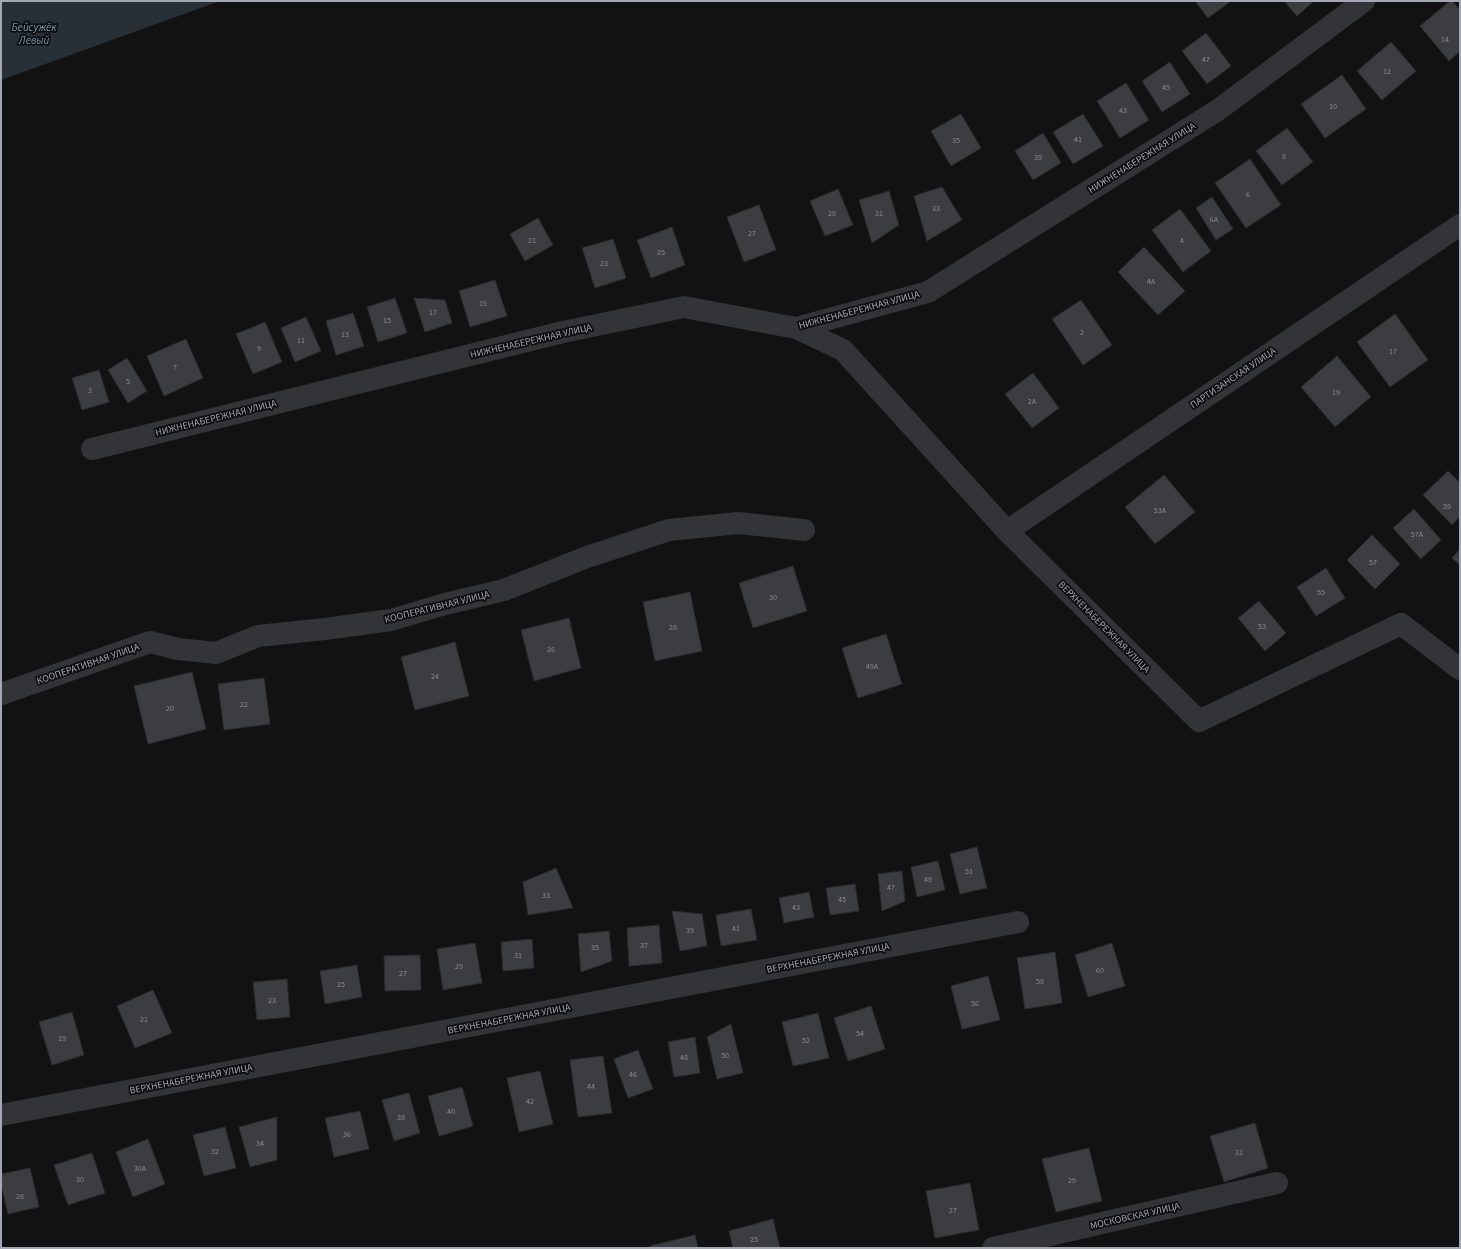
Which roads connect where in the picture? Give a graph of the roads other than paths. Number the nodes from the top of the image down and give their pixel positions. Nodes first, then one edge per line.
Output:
1 (1364, 1) edge
2 (1460, 225) edge
3 (796, 328) junction
4 (92, 449) dead end
5 (804, 530) dead end
6 (1007, 531) junction
7 (1460, 669) edge
8 (1, 694) edge
9 (1018, 922) dead end
10 (1, 1115) edge
11 (1277, 1183) dead end
12 (993, 1248) edge

1 - 3 street, НИЖНЕНАБЕРЕЖНАЯ УЛИЦА
2 - 6 street, ПАРТИЗАНСКАЯ УЛИЦА
3 - 4 street, НИЖНЕНАБЕРЕЖНАЯ УЛИЦА
3 - 6 street, ВЕРХНЕНАБЕРЕЖНАЯ УЛИЦА
5 - 8 street, КООПЕРАТИВНАЯ УЛИЦА
6 - 7 street, ВЕРХНЕНАБЕРЕЖНАЯ УЛИЦА
9 - 10 street, ВЕРХНЕНАБЕРЕЖНАЯ УЛИЦА
11 - 12 street, МОСКОВСКАЯ УЛИЦА

